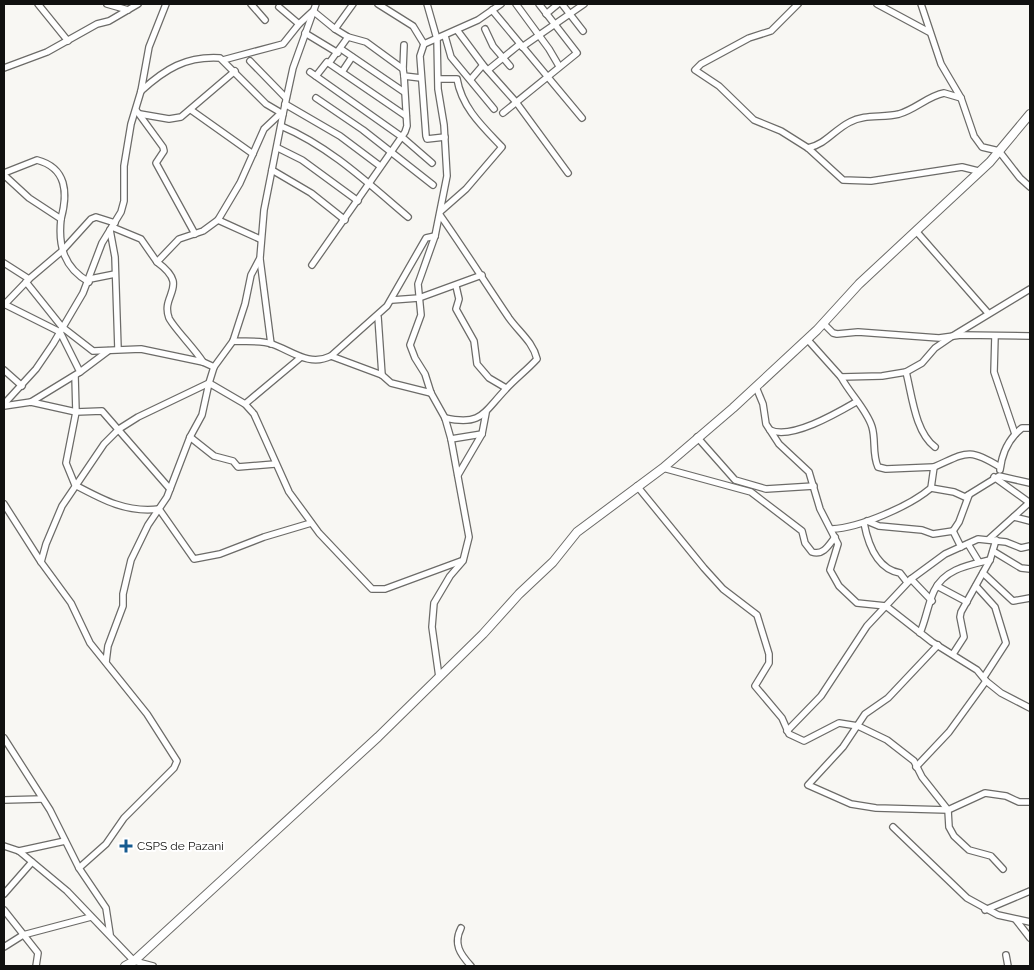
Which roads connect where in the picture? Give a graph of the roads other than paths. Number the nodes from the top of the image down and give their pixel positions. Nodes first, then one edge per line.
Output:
1 (38, 4) edge
2 (107, 4) edge
3 (138, 4) edge
4 (166, 4) edge
5 (251, 4) edge
6 (316, 4) edge
7 (353, 4) edge
8 (378, 4) edge
9 (427, 4) edge
10 (501, 4) edge
11 (516, 4) edge
12 (540, 4) edge
13 (560, 4) edge
14 (584, 4) edge
15 (798, 4) edge
16 (877, 4) edge
17 (921, 4) edge
18 (279, 7) dead end
19 (128, 10) junction
20 (492, 10) junction
21 (313, 11) junction
22 (546, 14) junction
23 (570, 14) junction
24 (265, 20) dead end
25 (299, 24) junction
26 (553, 24) junction
27 (335, 28) junction
28 (485, 29) dead end
29 (456, 30) junction
30 (583, 30) dead end
31 (294, 32) junction
32 (929, 32) junction
33 (304, 36) junction
34 (348, 36) junction
35 (445, 36) junction
36 (539, 36) junction
37 (437, 39) junction
38 (68, 41) junction
39 (424, 44) junction
40 (404, 45) dead end
41 (521, 46) junction
42 (339, 51) junction
43 (352, 57) junction
44 (503, 58) junction
45 (223, 60) junction
46 (250, 61) dead end
47 (329, 63) junction
48 (483, 65) junction
49 (510, 66) dead end
50 (559, 66) junction
51 (4, 68) edge
52 (403, 69) junction
53 (488, 70) junction
54 (235, 71) junction
55 (310, 72) dead end
56 (342, 72) junction
57 (316, 76) junction
58 (404, 76) junction
59 (546, 76) junction
60 (421, 78) junction
61 (439, 79) junction
62 (471, 79) junction
63 (141, 91) junction
64 (404, 92) junction
65 (316, 98) dead end
66 (961, 98) junction
67 (285, 101) junction
68 (516, 102) junction
69 (494, 109) dead end
70 (191, 110) junction
71 (138, 112) junction
72 (503, 113) dead end
73 (282, 114) junction
74 (1030, 114) edge
75 (406, 116) junction
76 (582, 118) dead end
77 (281, 126) junction
78 (402, 137) junction
79 (445, 137) junction
80 (278, 148) junction
81 (808, 148) junction
82 (391, 151) junction
83 (999, 151) junction
84 (253, 154) junction
85 (432, 163) dead end
86 (380, 166) junction
87 (272, 170) junction
88 (978, 171) junction
89 (568, 173) dead end
90 (4, 174) edge
91 (369, 184) junction
92 (433, 185) dead end
93 (1030, 187) edge
94 (358, 201) junction
95 (441, 213) junction
96 (408, 217) dead end
97 (61, 219) junction
98 (218, 220) junction
99 (345, 220) junction
100 (112, 227) junction
101 (916, 231) junction
102 (195, 234) junction
103 (435, 236) junction
104 (260, 239) junction
105 (62, 251) junction
106 (260, 258) junction
107 (157, 262) junction
108 (4, 263) edge
109 (312, 265) dead end
110 (115, 274) junction
111 (482, 275) junction
112 (28, 280) junction
113 (90, 281) junction
114 (456, 286) junction
115 (1030, 289) edge
116 (419, 298) junction
117 (392, 300) junction
118 (4, 304) edge
119 (988, 314) junction
120 (378, 317) junction
121 (823, 323) junction
122 (61, 329) junction
123 (995, 336) junction
124 (1030, 336) edge
125 (951, 337) junction
126 (807, 338) junction
127 (233, 341) junction
128 (271, 344) junction
129 (118, 349) junction
130 (109, 350) junction
131 (331, 356) junction
132 (300, 358) junction
133 (202, 362) junction
134 (214, 366) junction
135 (4, 370) edge
136 (906, 372) junction
137 (77, 374) junction
138 (382, 375) junction
139 (841, 377) junction
140 (209, 384) junction
141 (22, 386) junction
142 (756, 387) junction
143 (506, 388) junction
144 (431, 393) junction
145 (5, 401) edge
146 (31, 402) junction
147 (856, 402) junction
148 (245, 404) junction
149 (76, 412) junction
150 (486, 413) junction
151 (445, 418) junction
152 (1030, 428) edge
153 (119, 429) junction
154 (770, 430) junction
155 (482, 434) junction
156 (1015, 434) junction
157 (190, 437) junction
158 (697, 438) junction
159 (451, 439) junction
160 (935, 447) dead end
161 (275, 464) junction
162 (934, 467) junction
163 (1000, 467) junction
164 (663, 468) junction
165 (458, 474) junction
166 (997, 476) junction
167 (1030, 483) edge
168 (75, 485) junction
169 (637, 486) junction
170 (814, 486) junction
171 (931, 488) junction
172 (170, 489) junction
173 (969, 495) junction
174 (1030, 503) edge
175 (4, 504) edge
176 (160, 509) junction
177 (1014, 517) junction
178 (1030, 521) edge
179 (865, 522) junction
180 (311, 523) junction
181 (832, 529) junction
182 (953, 531) junction
183 (835, 537) junction
184 (989, 539) junction
185 (996, 540) junction
186 (968, 544) junction
187 (1030, 546) edge
188 (961, 547) junction
189 (993, 551) junction
190 (463, 560) junction
191 (990, 560) junction
192 (41, 562) junction
193 (979, 562) junction
194 (1030, 569) edge
195 (983, 573) junction
196 (908, 580) junction
197 (937, 586) junction
198 (976, 586) junction
199 (1030, 598) edge
200 (932, 601) junction
201 (967, 602) junction
202 (886, 606) junction
203 (920, 633) junction
204 (938, 645) junction
205 (953, 654) junction
206 (106, 662) junction
207 (439, 677) junction
208 (985, 679) junction
209 (1030, 708) edge
210 (858, 726) junction
211 (787, 731) junction
212 (4, 738) edge
213 (916, 767) junction
214 (42, 799) junction
215 (4, 800) edge
216 (1030, 802) edge
217 (948, 810) junction
218 (893, 827) dead end
219 (65, 841) junction
220 (4, 846) edge
221 (19, 852) junction
222 (32, 862) junction
223 (79, 868) junction
224 (1003, 869) dead end
225 (1030, 890) edge
226 (4, 894) edge
227 (4, 910) edge
228 (985, 910) junction
229 (91, 917) junction
230 (1016, 920) junction
231 (1030, 922) edge
232 (461, 928) dead end
233 (110, 934) junction
234 (23, 935) junction
235 (1030, 938) edge
236 (4, 946) edge
237 (1006, 955) dead end
238 (134, 961) junction
239 (36, 966) edge
240 (124, 966) edge
241 (153, 966) edge
242 (471, 966) edge
243 (1008, 966) edge

1 - 38 street
2 - 19 street
3 - 19 street
4 - 63 street
5 - 24 street
6 - 21 street
7 - 27 street
8 - 39 street
9 - 37 street
10 - 20 street
11 - 36 street
12 - 22 street
13 - 22 street
13 - 23 street
14 - 23 street
15 - 81 street
16 - 32 street
17 - 32 street
18 - 25 street
19 - 38 street
20 - 29 street
20 - 41 street
21 - 25 street
21 - 27 street
21 - 33 street
22 - 26 street
23 - 26 street
23 - 30 street
25 - 31 street
26 - 36 street
26 - 50 street
27 - 34 street
28 - 44 street
29 - 35 street
29 - 48 street
31 - 33 street
31 - 45 street
32 - 66 street
33 - 42 street
33 - 67 street
34 - 42 street
34 - 52 street
35 - 37 street
35 - 62 street
36 - 41 street
36 - 50 street
37 - 39 street
37 - 61 street
38 - 51 street
39 - 60 street
40 - 52 street
41 - 44 street
41 - 59 street
42 - 43 street
42 - 47 street
43 - 56 street
43 - 64 street
44 - 49 street
44 - 53 street
45 - 54 street
45 - 63 street
46 - 67 street
47 - 56 street
47 - 57 street
48 - 53 street
48 - 62 street
50 - 59 street
52 - 58 street
53 - 68 street
54 - 70 street
54 - 73 street
55 - 57 street
56 - 75 street
57 - 78 street
58 - 60 street
58 - 64 street
59 - 68 street
59 - 76 street
60 - 79 street
61 - 79 street
61 - 95 street
62 - 69 street
63 - 71 street
64 - 75 street
65 - 82 street
66 - 81 street
66 - 83 street
67 - 73 street
67 - 86 street
68 - 72 street
68 - 89 street
70 - 71 street
70 - 84 street
71 - 100 street
71 - 102 street
73 - 77 street
73 - 84 street
74 - 83 street
75 - 78 street
77 - 80 street
77 - 91 street
78 - 82 street
78 - 85 street
79 - 95 street
80 - 87 street
80 - 94 street
81 - 88 street
82 - 86 street
82 - 92 street
83 - 88 street
83 - 93 street
84 - 98 street
86 - 91 street
87 - 99 street
87 - 104 street
88 - 101 street
90 - 97 street
90 - 97 street
91 - 94 street
91 - 96 street
94 - 99 street
95 - 103 street
95 - 111 street
97 - 105 street
98 - 102 street
98 - 104 street
99 - 109 street
100 - 105 street
100 - 107 street
100 - 110 street
100 - 113 street
101 - 119 street
101 - 121 street
102 - 107 street
103 - 116 street
103 - 117 street
104 - 106 street
105 - 112 street
105 - 113 street
106 - 127 street
106 - 128 street
107 - 133 street
108 - 112 street
110 - 113 street
110 - 129 street
111 - 114 street
111 - 143 street
112 - 118 street
112 - 122 street
113 - 122 street
114 - 116 street
114 - 143 street
115 - 119 street
116 - 117 street
116 - 144 street
117 - 120 street
118 - 122 street
119 - 125 street
120 - 131 street
120 - 138 street
121 - 125 street
121 - 126 street
122 - 130 street
122 - 137 street
122 - 141 street
123 - 124 street
123 - 125 street
123 - 156 street
125 - 136 street
126 - 139 street
126 - 142 street
127 - 128 street
127 - 134 street
128 - 132 street
129 - 130 street
129 - 133 street
130 - 137 street
131 - 132 street
131 - 138 street
132 - 148 street
133 - 134 street
134 - 140 street
135 - 141 street
136 - 139 street
136 - 160 street
137 - 146 street
137 - 149 street
138 - 144 street
139 - 147 street
140 - 148 street
140 - 153 street
140 - 157 street
141 - 145 street
142 - 154 street
142 - 158 street
143 - 150 street
144 - 151 street
145 - 146 street
146 - 149 street
147 - 154 street
147 - 162 street
148 - 161 street
149 - 153 street
149 - 168 street
150 - 151 street
150 - 155 street
151 - 159 street
152 - 156 street
153 - 168 street
153 - 172 street
154 - 170 street
155 - 159 street
155 - 165 street
156 - 163 street
157 - 161 street
157 - 172 street
158 - 164 street
158 - 170 street
159 - 165 street
161 - 180 street
162 - 163 street
162 - 171 street
163 - 166 street
164 - 169 street
164 - 183 street
165 - 190 street
166 - 167 street
166 - 173 street
166 - 174 street
168 - 176 street
168 - 192 street
169 - 207 street
169 - 211 street
170 - 181 street
171 - 173 street
171 - 179 street
172 - 176 street
173 - 182 street
174 - 177 street
175 - 192 street
176 - 180 street
176 - 206 street
177 - 178 street
177 - 184 street
179 - 181 street
179 - 182 street
179 - 196 street
180 - 190 street
181 - 183 street
182 - 188 street
183 - 202 street
184 - 185 street
184 - 186 street
185 - 187 street
185 - 189 street
186 - 188 street
186 - 193 street
188 - 196 street
189 - 191 street
189 - 194 street
190 - 207 street
191 - 193 street
191 - 195 street
192 - 206 street
193 - 197 street
195 - 198 street
195 - 199 street
196 - 200 street
196 - 202 street
197 - 200 street
197 - 201 street
198 - 201 street
198 - 208 street
200 - 203 street
201 - 205 street
202 - 203 street
202 - 211 street
203 - 204 street
204 - 205 street
204 - 210 street
205 - 208 street
206 - 223 street
207 - 238 street
208 - 209 street
208 - 213 street
210 - 211 street
210 - 213 street
210 - 217 street
212 - 214 street
213 - 217 street
214 - 215 street
214 - 219 street
216 - 217 street
217 - 224 street
218 - 228 street
219 - 221 street
219 - 223 street
220 - 221 street
221 - 222 street
222 - 226 street
222 - 229 street
223 - 233 street
225 - 228 street
227 - 234 street
228 - 230 street
229 - 233 street
229 - 234 street
230 - 231 street
230 - 235 street
232 - 242 street
233 - 238 street
234 - 236 street
234 - 239 street
237 - 243 street
238 - 240 street
238 - 241 street

